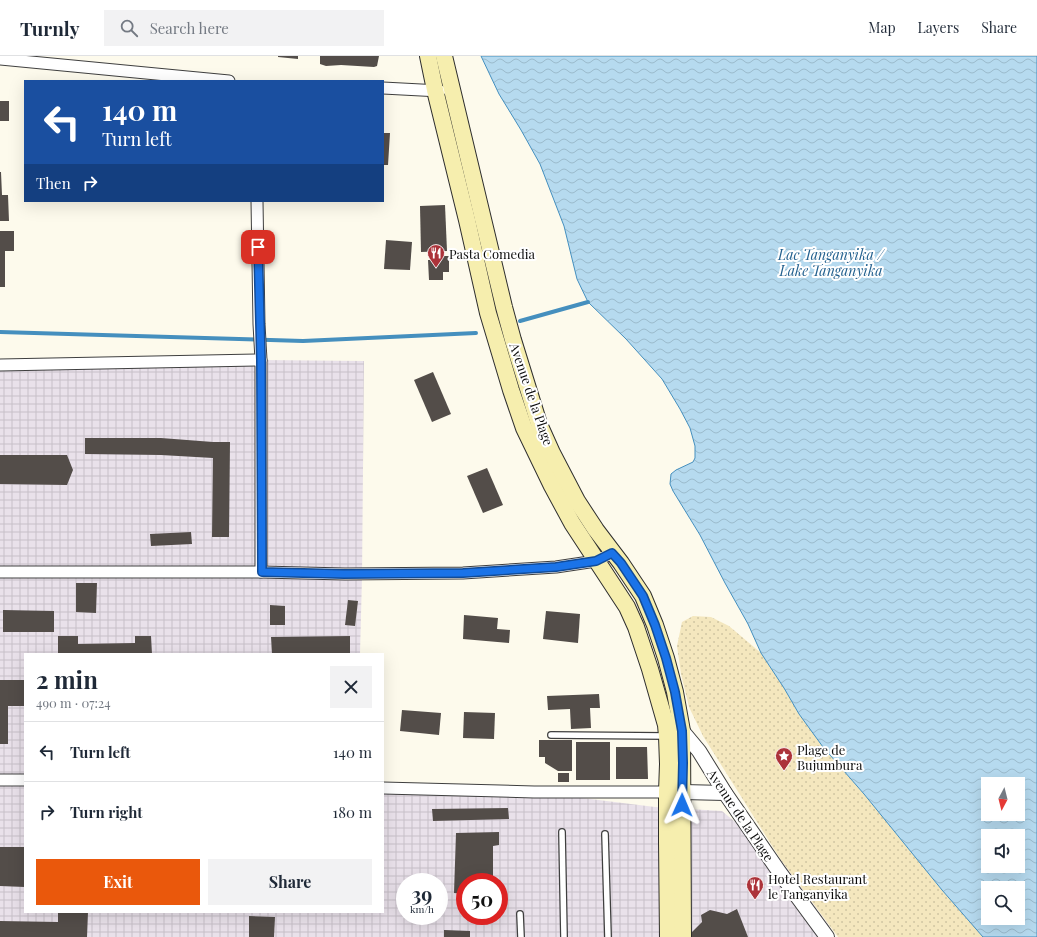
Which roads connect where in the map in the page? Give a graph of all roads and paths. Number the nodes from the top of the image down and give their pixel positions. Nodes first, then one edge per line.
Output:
1 (428, 56) edge
2 (444, 56) edge
3 (0, 59) edge
4 (218, 80) edge
5 (384, 88) edge
6 (435, 90) junction
7 (453, 93) junction
8 (258, 202) edge
9 (261, 355) junction
10 (0, 365) edge
11 (612, 553) junction
12 (596, 561) junction
13 (0, 572) edge
14 (262, 572) junction
15 (675, 734) junction
16 (551, 735) dead end
17 (0, 780) edge
18 (24, 780) edge
19 (384, 788) edge
20 (675, 792) junction
21 (725, 793) junction
22 (562, 832) dead end
23 (605, 834) dead end
24 (520, 914) dead end
25 (521, 937) edge
26 (564, 937) edge
27 (608, 937) edge
28 (668, 937) edge
29 (683, 937) edge
30 (827, 937) edge

1 - 6 main road, Avenue de la Plage
2 - 7 main road, Avenue de la Plage
3 - 4 street
5 - 6 street
6 - 7 street
6 - 12 main road, Avenue de la Plage
7 - 11 main road, Avenue de la Plage
8 - 9 street
9 - 10 street
9 - 14 street
11 - 12 street
11 - 15 main road, Avenue de la Plage
12 - 14 street
12 - 15 main road, Avenue de la Plage
13 - 14 street
15 - 16 lane
15 - 20 main road, Avenue de la Plage
15 - 21 street, Avenue de la Plage
17 - 18 street
19 - 20 street
20 - 21 street
20 - 28 main road
20 - 29 main road
21 - 30 street, Avenue de la Plage
22 - 26 lane
23 - 27 lane
24 - 25 lane

